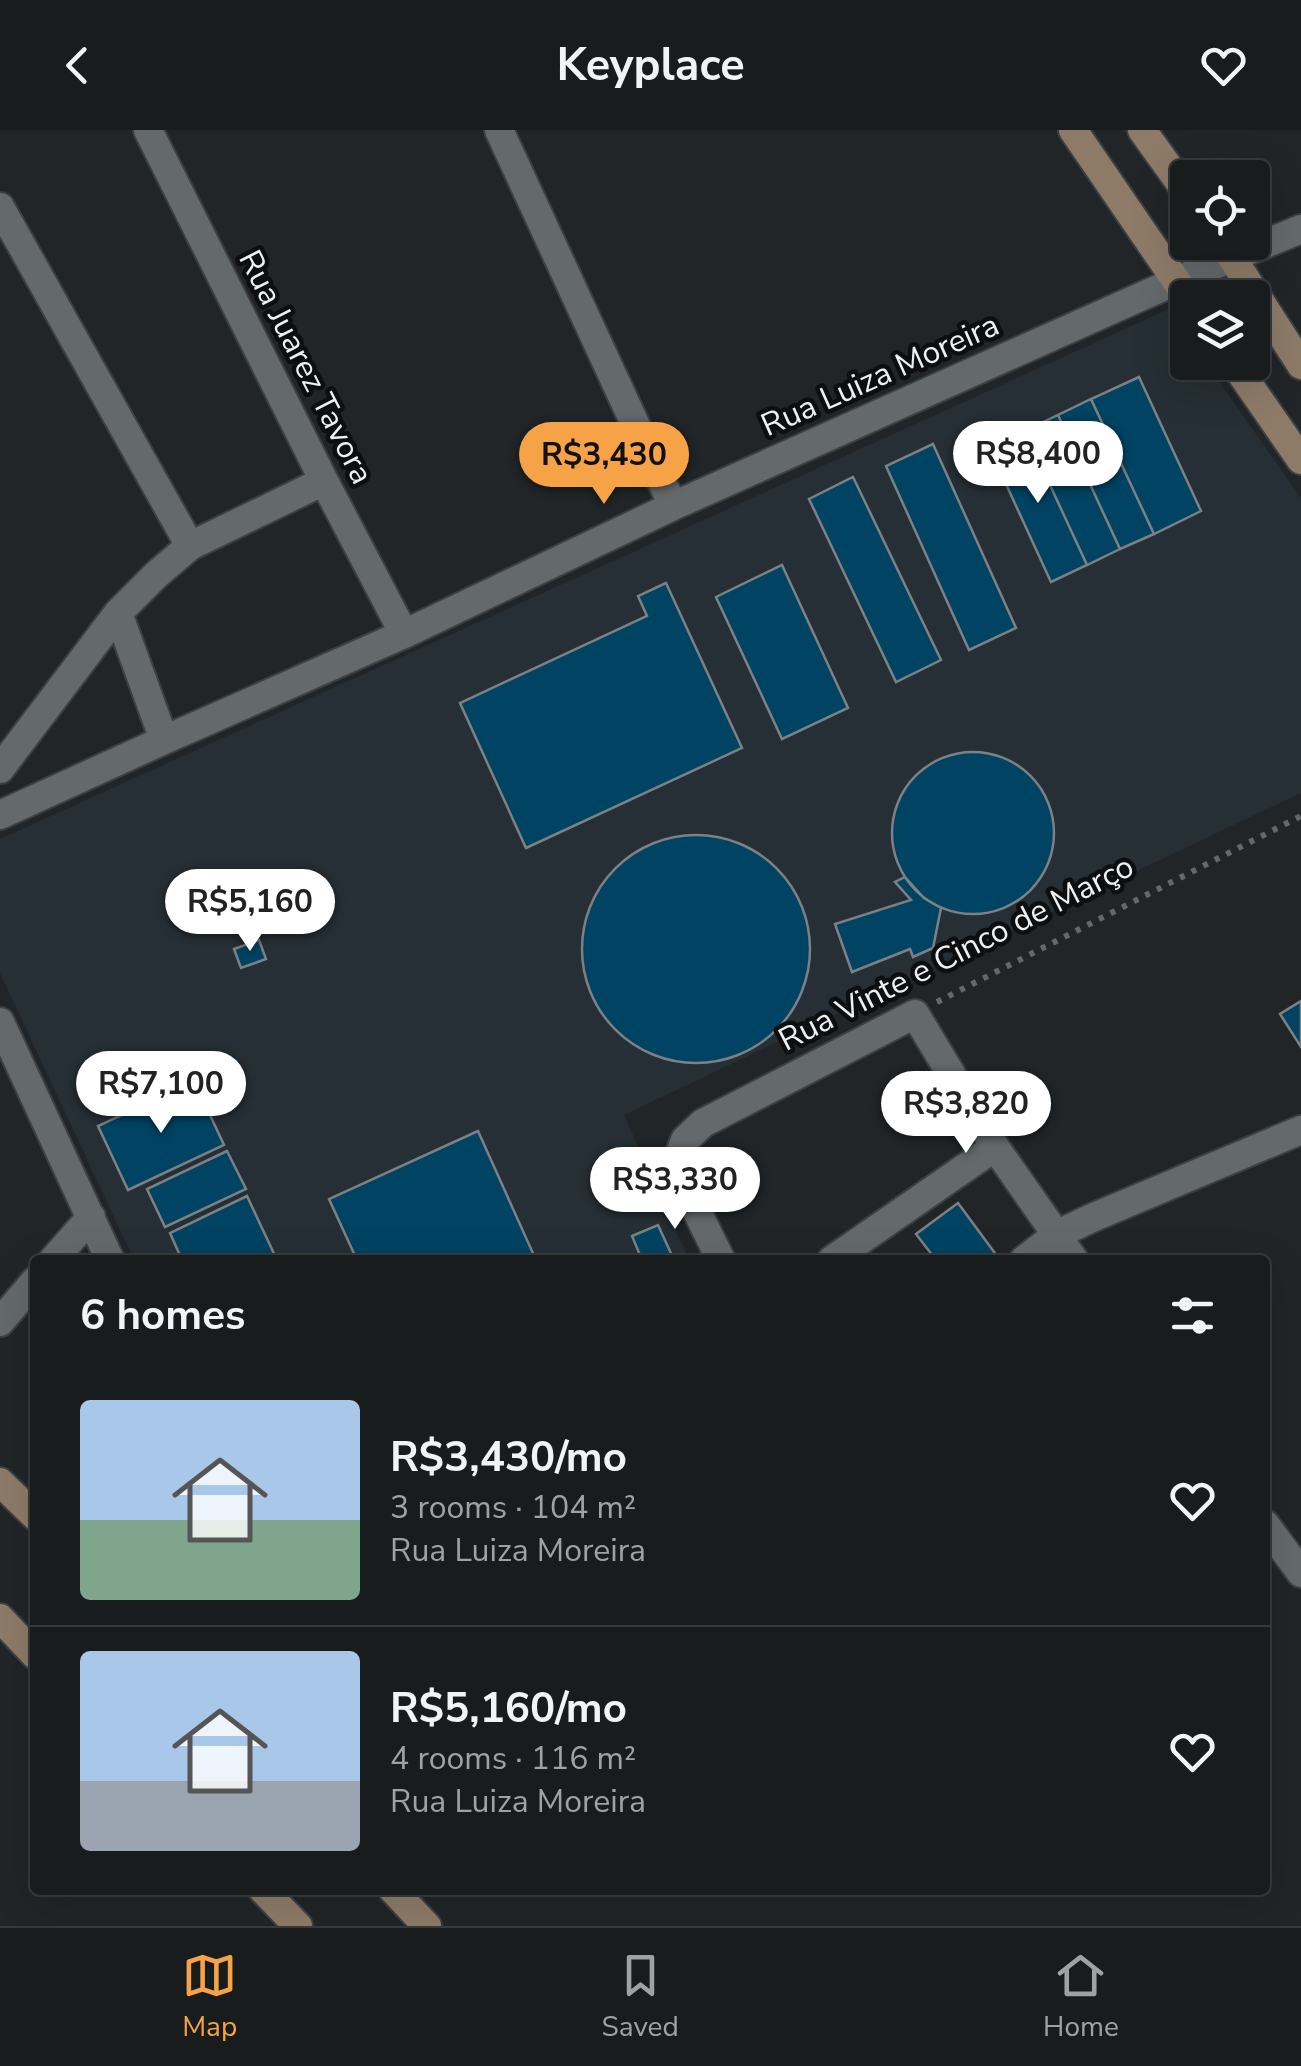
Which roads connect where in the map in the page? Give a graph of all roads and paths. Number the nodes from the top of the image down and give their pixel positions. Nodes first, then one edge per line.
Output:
1 (148, 130) edge
2 (499, 130) edge
3 (1073, 130) edge
4 (1142, 130) edge
5 (1170, 169) edge
6 (0, 207) edge
7 (1301, 229) edge
8 (1270, 238) edge
9 (14, 257) edge
10 (1217, 260) edge
11 (1234, 260) edge
12 (1176, 280) edge
13 (1193, 280) edge
14 (1170, 294) edge
15 (1301, 365) edge
16 (1245, 380) edge
17 (1301, 460) edge
18 (324, 480) junction
19 (673, 506) junction
20 (190, 546) junction
21 (118, 613) junction
22 (404, 634) junction
23 (164, 740) junction
24 (0, 769) edge
25 (0, 816) edge
26 (1301, 816) edge
27 (915, 1014) junction
28 (0, 1022) edge
29 (1301, 1130) edge
30 (995, 1148) junction
31 (91, 1216) junction
32 (1056, 1235) junction
33 (57, 1255) edge
34 (108, 1255) edge
35 (718, 1255) edge
36 (839, 1255) edge
37 (1030, 1255) edge
38 (1070, 1255) edge
39 (30, 1287) edge
40 (0, 1322) edge
41 (0, 1482) edge
42 (30, 1511) edge
43 (1270, 1531) edge
44 (1301, 1573) edge
45 (0, 1618) edge
46 (30, 1649) edge
47 (268, 1895) edge
48 (398, 1895) edge
49 (298, 1926) edge
50 (427, 1926) edge

1 - 18 street, Rua Juarez Tavora
2 - 19 street
3 - 12 main road
4 - 5 main road
6 - 9 street
7 - 8 street, Rua Luiza Moreira
9 - 20 street
10 - 13 street, Rua Luiza Moreira
11 - 15 main road
14 - 19 street, Rua Luiza Moreira
16 - 17 main road
18 - 20 street
18 - 22 street, Rua Juarez Tavora
19 - 22 street, Rua Luiza Moreira
20 - 21 street
21 - 23 street
21 - 24 street
22 - 23 street, Rua Luiza Moreira
23 - 25 street, Rua Luiza Moreira
26 - 27 path, Rua Vinte e Cinco de Março
27 - 30 street
27 - 35 street, Rua Vinte e Cinco de Março
28 - 31 street
29 - 32 street
30 - 32 street
30 - 36 street
31 - 33 street
31 - 34 street
32 - 37 street
32 - 38 street
39 - 40 street
41 - 42 main road
43 - 44 street
45 - 46 main road
47 - 49 main road
48 - 50 main road

